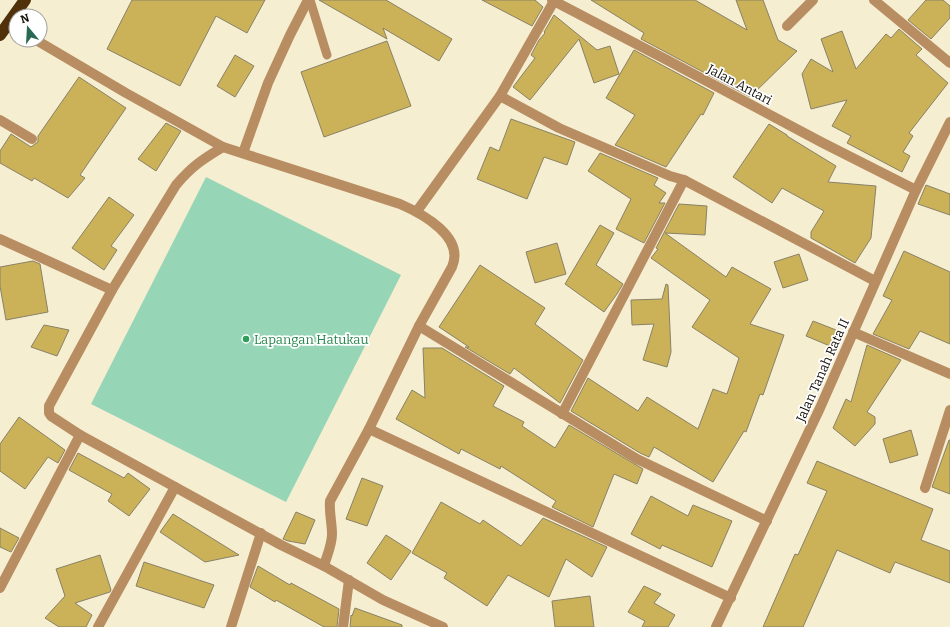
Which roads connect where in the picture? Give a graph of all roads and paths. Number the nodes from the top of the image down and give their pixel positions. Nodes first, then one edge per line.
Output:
1 (309, 0) edge
2 (813, 0) edge
3 (874, 0) edge
4 (553, 1) edge
5 (787, 26) dead end
6 (8, 28) edge
7 (0, 35) edge
8 (48, 47) edge
9 (327, 55) dead end
10 (950, 63) edge
11 (500, 96) junction
12 (0, 120) edge
13 (950, 122) edge
14 (32, 139) dead end
15 (223, 146) junction
16 (243, 153) junction
17 (684, 180) junction
18 (916, 190) junction
19 (417, 211) junction
20 (0, 239) edge
21 (875, 282) junction
22 (112, 290) junction
23 (419, 326) junction
24 (853, 332) junction
25 (950, 374) edge
26 (950, 410) edge
27 (562, 414) junction
28 (369, 429) junction
29 (80, 435) junction
30 (175, 487) junction
31 (925, 488) dead end
32 (767, 521) junction
33 (261, 533) junction
34 (324, 566) junction
35 (349, 580) junction
36 (0, 588) edge
37 (731, 598) junction
38 (98, 627) edge
39 (231, 627) edge
40 (343, 627) edge
41 (443, 627) edge
42 (716, 627) edge

1 - 9 lane
1 - 16 street
2 - 5 street
3 - 10 street
4 - 11 street
4 - 18 street, Jalan Antari
6 - 7 highway
8 - 15 street
11 - 17 street
11 - 19 street
12 - 14 street
13 - 18 street, Jalan Tanah Rata II
15 - 16 street
15 - 22 street
16 - 19 street
17 - 21 street
17 - 27 street
18 - 21 street, Jalan Tanah Rata II
19 - 23 street
20 - 22 street
21 - 24 street, Jalan Tanah Rata II
22 - 29 street
23 - 27 street
23 - 28 street
24 - 25 street
24 - 32 street, Jalan Tanah Rata II
26 - 31 street
27 - 32 street
28 - 34 street
28 - 37 street
29 - 30 street
29 - 36 street
30 - 33 street
30 - 38 street
32 - 37 street, Jalan Tanah Rata II
33 - 34 street
33 - 39 street
34 - 35 street
35 - 40 street
35 - 41 street
37 - 42 street, Jalan Tanah Rata II

